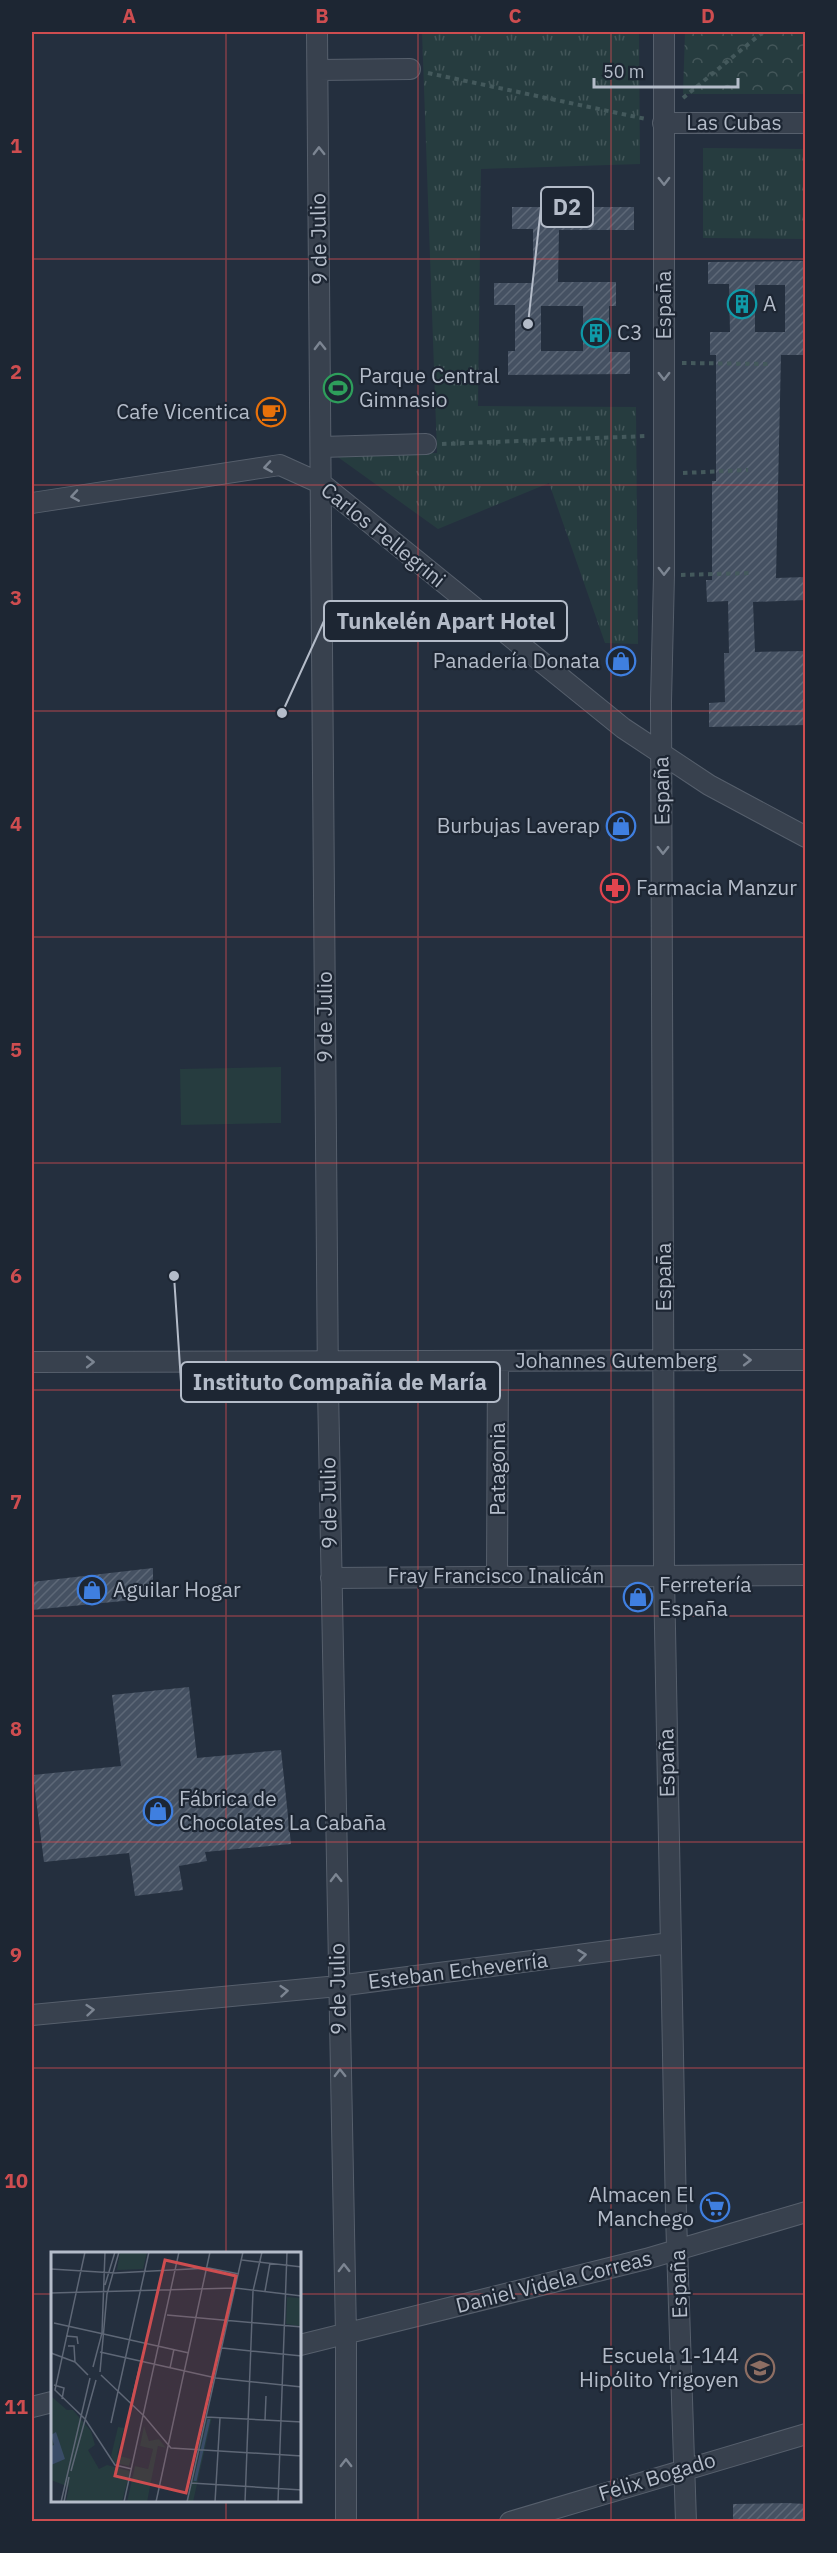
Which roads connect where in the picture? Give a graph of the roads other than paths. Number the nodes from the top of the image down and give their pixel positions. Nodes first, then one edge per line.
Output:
1 (317, 32) edge
2 (664, 32) edge
3 (410, 69) road end
4 (318, 70) junction
5 (663, 123) junction
6 (806, 123) edge
7 (426, 444) road end
8 (321, 447) junction
9 (322, 484) junction
10 (32, 503) edge
11 (662, 755) junction
12 (806, 837) edge
13 (665, 1360) junction
14 (806, 1360) edge
15 (498, 1361) junction
16 (32, 1362) edge
17 (328, 1362) junction
18 (664, 1575) junction
19 (806, 1575) edge
20 (498, 1576) junction
21 (331, 1578) junction
22 (670, 1943) junction
23 (338, 1986) junction
24 (32, 2015) edge
25 (806, 2211) edge
26 (677, 2250) junction
27 (346, 2335) junction
28 (302, 2345) edge
29 (51, 2402) edge
30 (32, 2407) edge
31 (806, 2434) edge
32 (684, 2468) junction
33 (346, 2522) edge
34 (510, 2522) edge
35 (686, 2522) edge

1 - 4 street, 9 de Julio
2 - 5 street, España
3 - 4 street
8 -> 4 street, 9 de Julio
5 - 6 street, Las Cubas
5 -> 11 street, España
7 - 8 street
8 - 9 street, 9 de Julio
9 -> 10 street, Carlos Pellegrini
9 - 11 street, Carlos Pellegrini
9 - 17 street, 9 de Julio
11 - 12 street, Carlos Pellegrini
11 -> 13 street, España
13 -> 14 street, Johannes Gutemberg
13 - 15 street, Johannes Gutemberg
13 - 18 street, España
15 - 17 street, Johannes Gutemberg
15 - 20 street, Patagonia
16 -> 17 street, Johannes Gutemberg
17 - 21 street, 9 de Julio
18 - 19 street, Fray Francisco Inalicán
18 - 20 street, Fray Francisco Inalicán
18 - 22 street, España
20 - 21 street, Fray Francisco Inalicán
23 -> 21 street, 9 de Julio
23 -> 22 street, Esteban Echeverría
22 - 26 street, España
24 -> 23 street, Esteban Echeverría
27 -> 23 street, 9 de Julio
25 - 26 street, Daniel Videla Correas
26 - 27 street, Daniel Videla Correas
26 - 32 street, España
27 - 28 street, Daniel Videla Correas
33 -> 27 street, 9 de Julio
29 - 30 street
31 - 32 street, Félix Bogado
32 - 34 street, Félix Bogado
32 - 35 street, España

